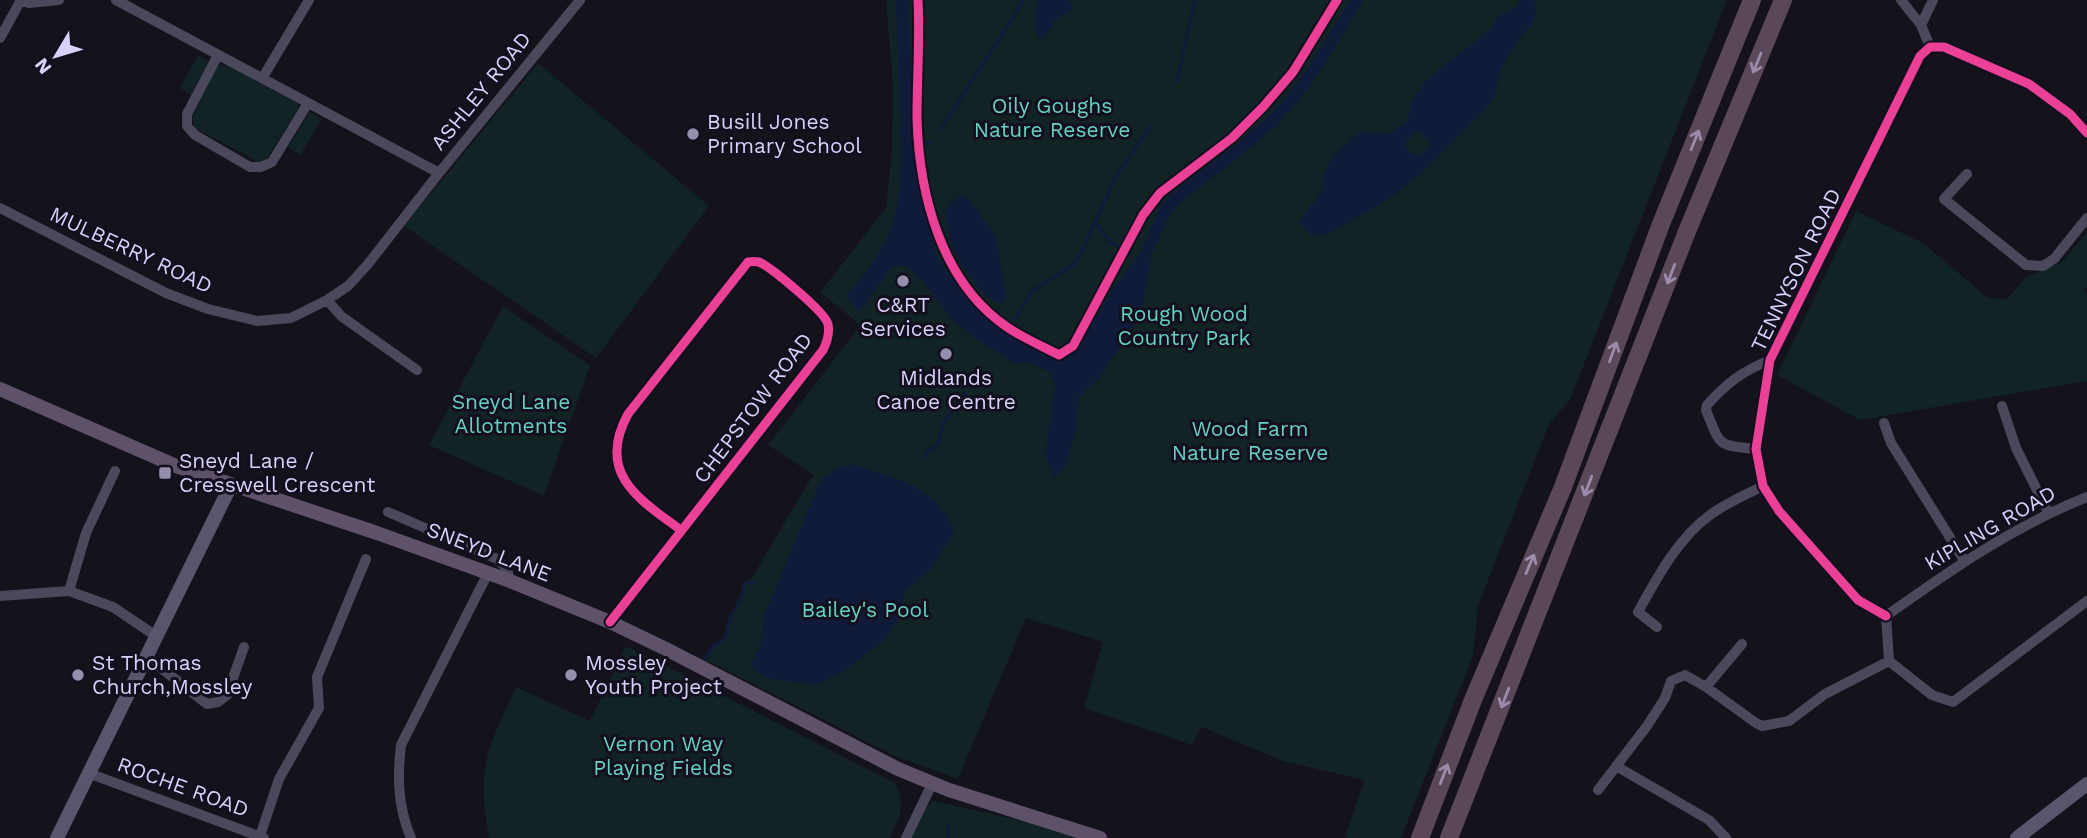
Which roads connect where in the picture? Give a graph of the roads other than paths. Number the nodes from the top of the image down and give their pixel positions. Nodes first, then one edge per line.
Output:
1 (21, 0) edge
2 (59, 0) edge
3 (116, 0) edge
4 (309, 0) edge
5 (580, 0) edge
6 (1752, 0) edge
7 (1783, 0) edge
8 (1901, 0) edge
9 (1933, 0) edge
10 (1920, 25) junction
11 (0, 38) edge
12 (1930, 47) junction
13 (218, 55) junction
14 (263, 77) junction
15 (308, 103) junction
16 (2087, 133) edge
17 (439, 173) junction
18 (1966, 174) dead end
19 (0, 208) edge
20 (2087, 218) edge
21 (327, 300) junction
22 (1770, 360) junction
23 (417, 370) dead end
24 (0, 389) edge
25 (2002, 406) dead end
26 (1884, 423) dead end
27 (1756, 449) junction
28 (115, 478) dead end
29 (230, 485) junction
30 (1763, 486) junction
31 (2086, 499) edge
32 (388, 512) dead end
33 (2049, 514) junction
34 (681, 530) junction
35 (367, 558) dead end
36 (1964, 560) junction
37 (488, 573) junction
38 (510, 581) junction
39 (69, 591) junction
40 (0, 596) edge
41 (2087, 601) edge
42 (1886, 616) junction
43 (610, 622) junction
44 (1657, 627) dead end
45 (156, 636) junction
46 (1742, 644) dead end
47 (244, 647) dead end
48 (147, 657) junction
49 (1889, 661) junction
50 (1706, 687) junction
51 (1616, 766) junction
52 (88, 773) junction
53 (932, 784) junction
54 (2087, 784) edge
55 (1598, 790) dead end
56 (262, 837) edge
57 (57, 838) edge
58 (411, 838) edge
59 (906, 838) edge
60 (1100, 838) edge
61 (1420, 838) edge
62 (1449, 838) edge
63 (1726, 838) edge
64 (2017, 838) edge

1 - 2 street
1 - 11 street
3 - 13 street
4 - 14 street
5 - 17 street, ASHLEY ROAD
61 -> 6 highway
7 -> 62 highway
8 - 10 street
9 - 10 street
10 - 12 street
12 - 16 street
12 - 22 street, TENNYSON ROAD
13 - 14 street
13 - 15 street
14 - 15 street
15 - 17 street
17 - 21 street, MULBERRY ROAD
18 - 20 street
19 - 21 street, MULBERRY ROAD
21 - 23 street
22 - 27 street, TENNYSON ROAD
22 - 27 street, TENNYSON ROAD
24 - 29 main road, SNEYD LANE
25 - 33 street
26 - 36 street
27 - 30 street, TENNYSON ROAD
28 - 39 street
29 - 37 main road, SNEYD LANE
29 - 45 street
30 - 42 street, TENNYSON ROAD
30 - 44 street
31 - 33 street, KIPLING ROAD
32 - 38 street
33 - 36 street, KIPLING ROAD
34 - 34 street, CHEPSTOW ROAD
34 - 43 street, CHEPSTOW ROAD
35 - 56 street
36 - 42 street, KIPLING ROAD
37 - 38 main road, SNEYD LANE
37 - 58 street
38 - 43 main road, SNEYD LANE
39 - 40 street
39 - 45 street
41 - 49 street
42 - 49 street
43 - 53 main road, SNEYD LANE
45 - 48 street
46 - 50 street
47 - 48 street
48 - 52 street
49 - 50 street
50 - 51 street
51 - 55 street
51 - 63 street
52 - 56 street, ROCHE ROAD
52 - 57 street
53 - 59 street
53 - 60 main road, SNEYD LANE
54 - 64 street

